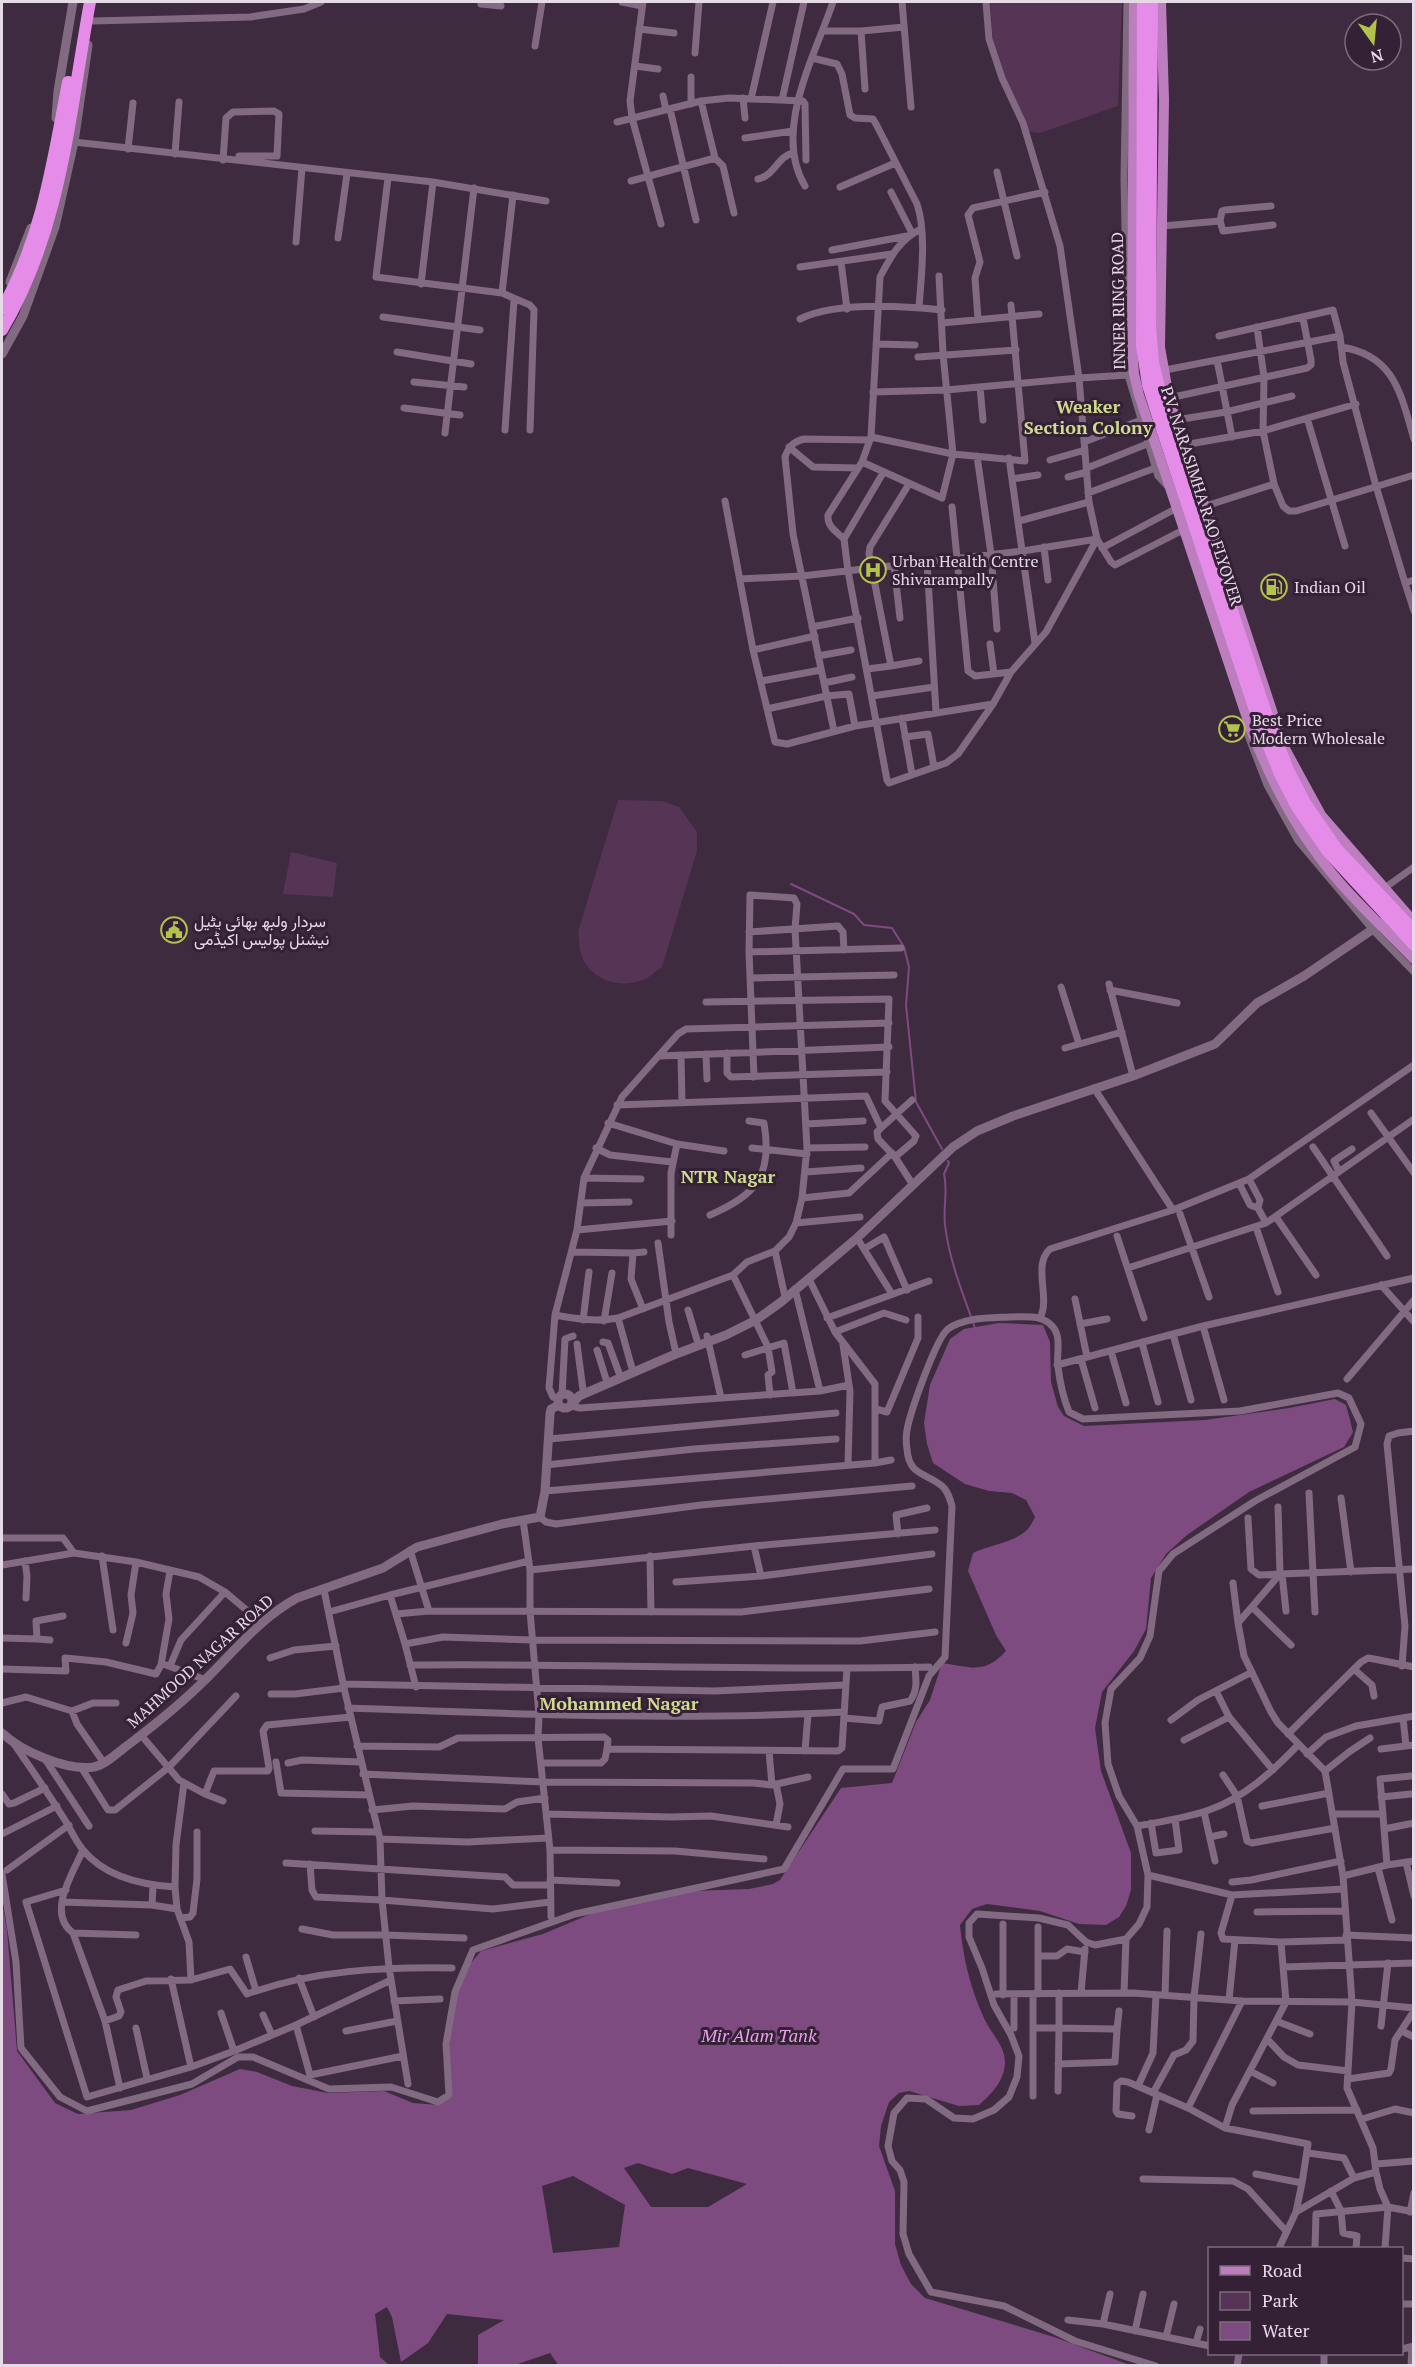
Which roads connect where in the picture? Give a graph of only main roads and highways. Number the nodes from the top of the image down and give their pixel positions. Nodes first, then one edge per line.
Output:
1 (73, 2) edge
2 (82, 2) edge
3 (90, 2) edge
4 (95, 2) edge
5 (1134, 2) edge
6 (1143, 2) edge
7 (1152, 2) edge
8 (1161, 2) edge
9 (2, 297) edge
10 (2, 309) edge
11 (2, 330) edge
12 (2, 354) edge
13 (1402, 909) junction
14 (1413, 922) edge
15 (1377, 927) junction
16 (1413, 932) edge
17 (1413, 945) edge
18 (1413, 959) edge
19 (708, 1339) junction
20 (632, 1370) junction
21 (565, 1400) junction
22 (2, 1733) edge

1 - 9 main road
2 - 10 highway
3 - 11 highway
4 - 12 main road
5 - 15 main road, INNER RING ROAD
6 - 17 highway, P.V. NARASIMHA RAO FLYOVER
7 - 16 highway, P.V. NARASIMHA RAO FLYOVER
8 - 13 main road
13 - 14 main road
13 - 15 main road
15 - 18 main road, INNER RING ROAD
15 - 19 main road
19 - 20 main road
19 - 20 main road
20 - 21 main road
20 - 21 main road
21 - 22 main road, MAHMOOD NAGAR ROAD

